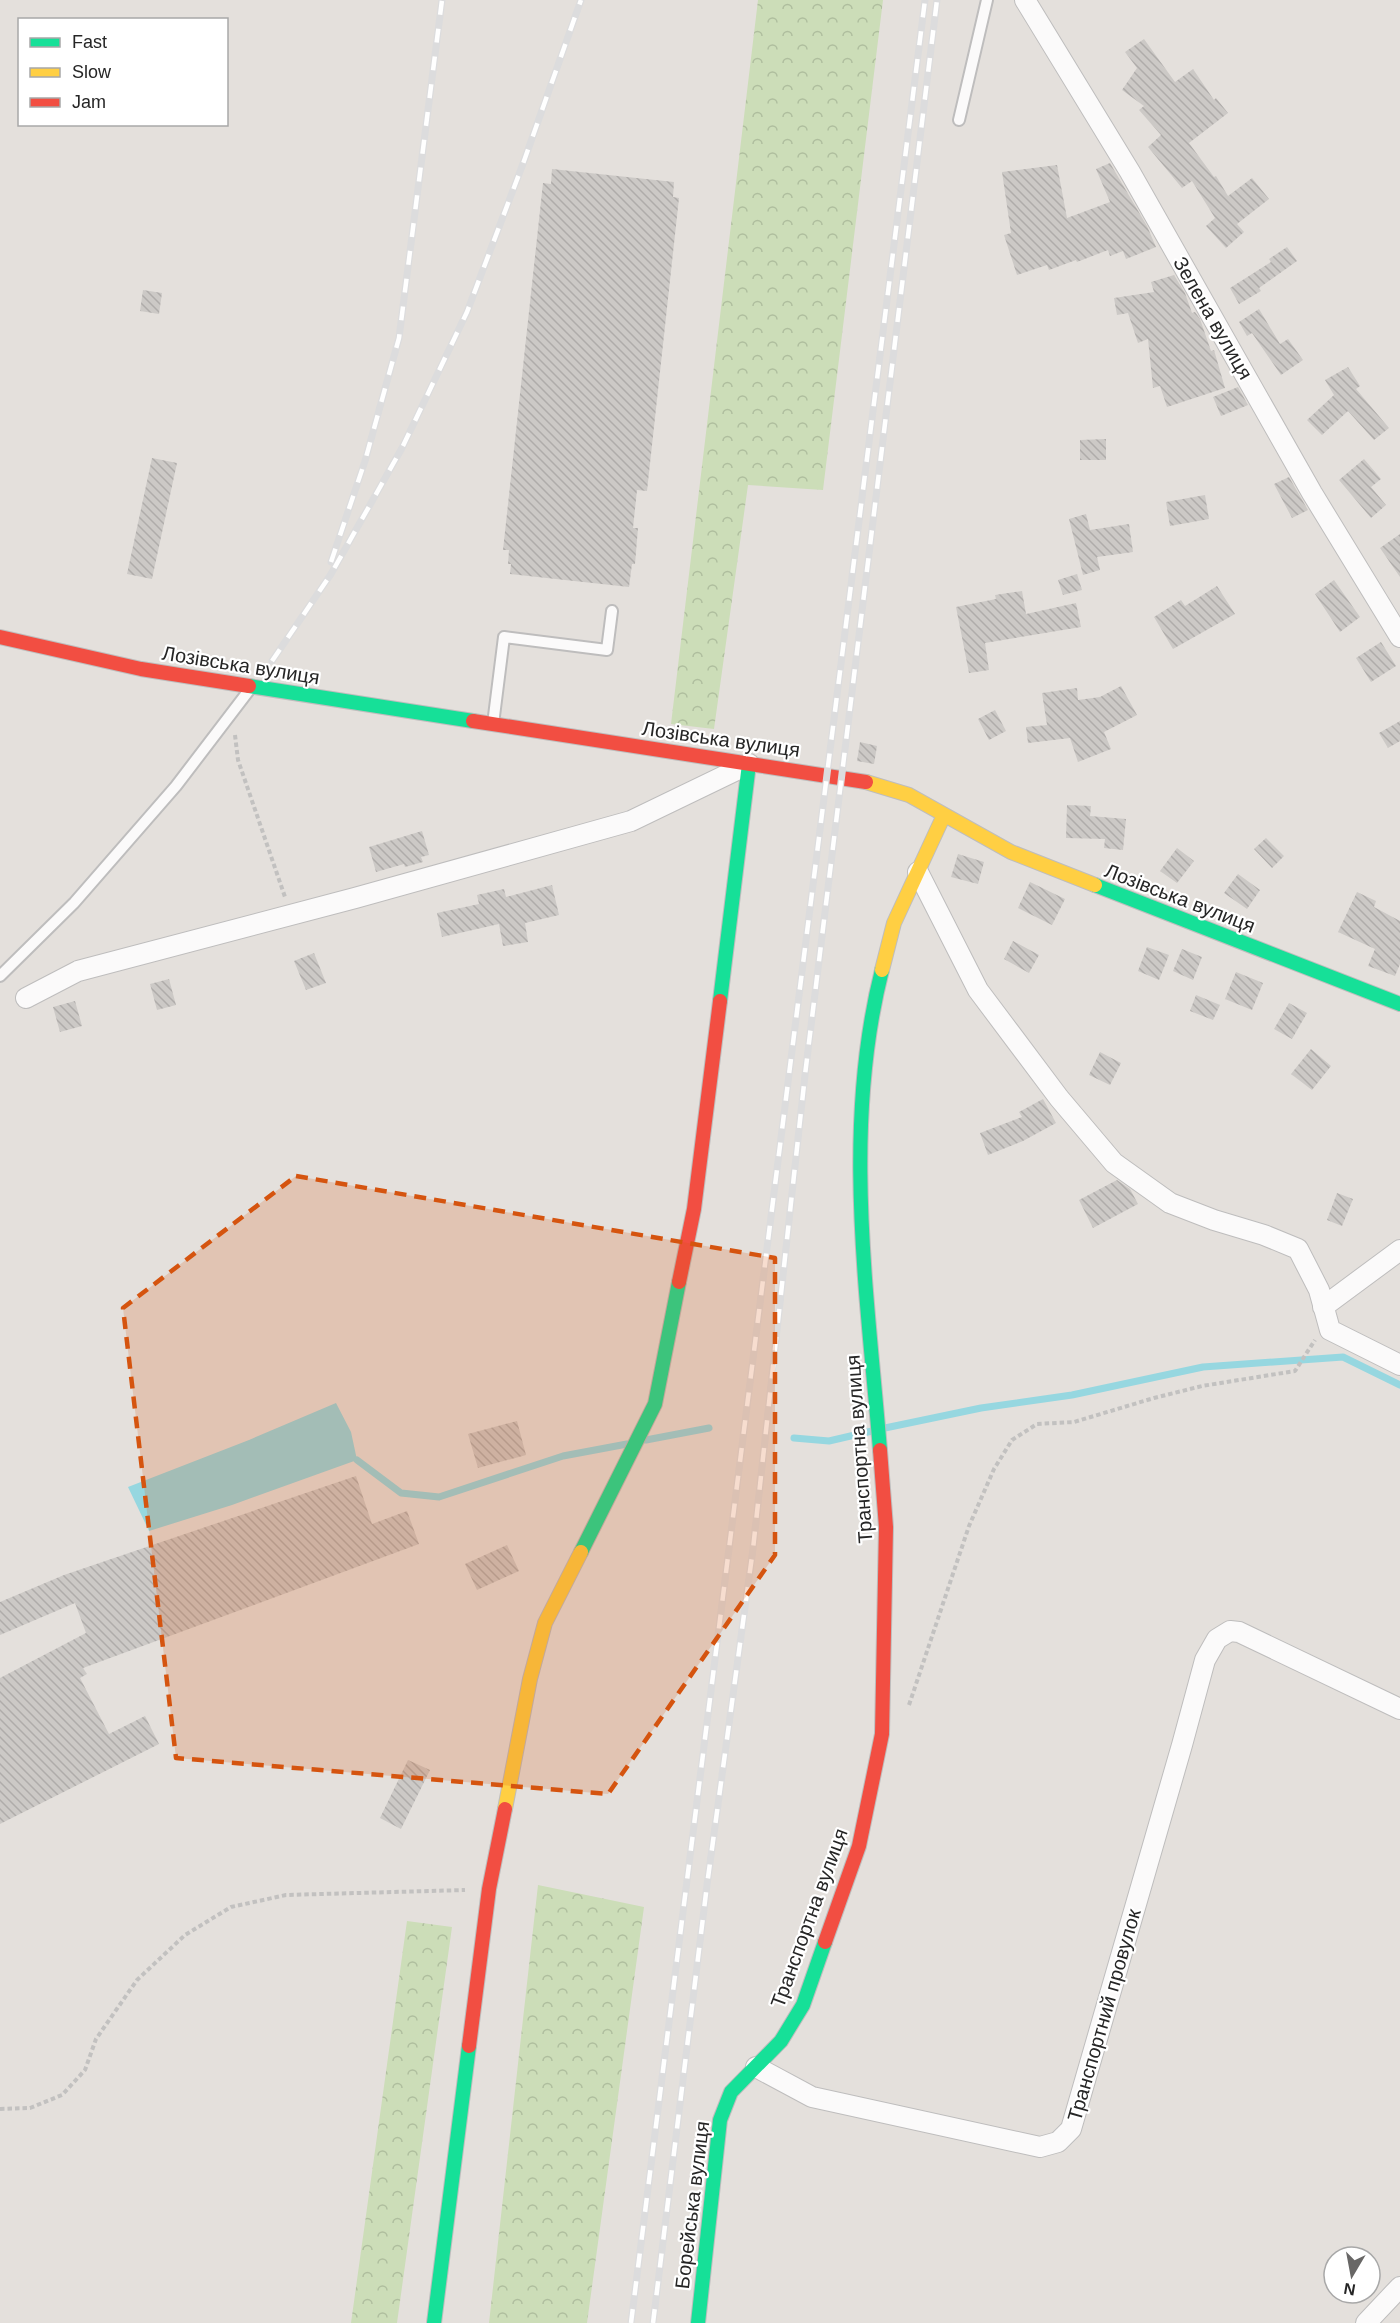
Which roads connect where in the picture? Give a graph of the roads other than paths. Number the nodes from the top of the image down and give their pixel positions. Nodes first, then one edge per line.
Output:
1 (987, 0) edge
2 (1025, 0) edge
3 (959, 120) dead end
4 (612, 611) dead end
5 (0, 637) edge
6 (1400, 637) edge
7 (252, 687) junction
8 (494, 724) junction
9 (749, 764) junction
10 (944, 815) junction
11 (918, 872) junction
12 (0, 976) edge
13 (26, 998) dead end
14 (1400, 1004) edge
15 (1400, 1250) edge
16 (1326, 1315) junction
17 (1400, 1365) edge
18 (1400, 1709) edge
19 (756, 2067) junction
20 (1400, 2288) edge
21 (434, 2323) edge
22 (698, 2323) edge
23 (1366, 2323) edge

1 - 3 lane
2 - 6 street, Зелена вулиця
4 - 8 lane
5 - 7 street, Лозівська вулиця
7 - 8 street, Лозівська вулиця
7 - 12 lane
8 - 9 street, Лозівська вулиця
9 - 10 street, Лозівська вулиця
9 - 13 street
9 - 21 street
10 - 11 street, Транспортна вулиця
10 - 14 street, Лозівська вулиця
11 - 16 street
11 - 19 street, Транспортна вулиця
15 - 16 street
16 - 17 street
18 - 19 street, Транспортний провулок
19 - 22 street, Борейська вулиця
20 - 23 street

